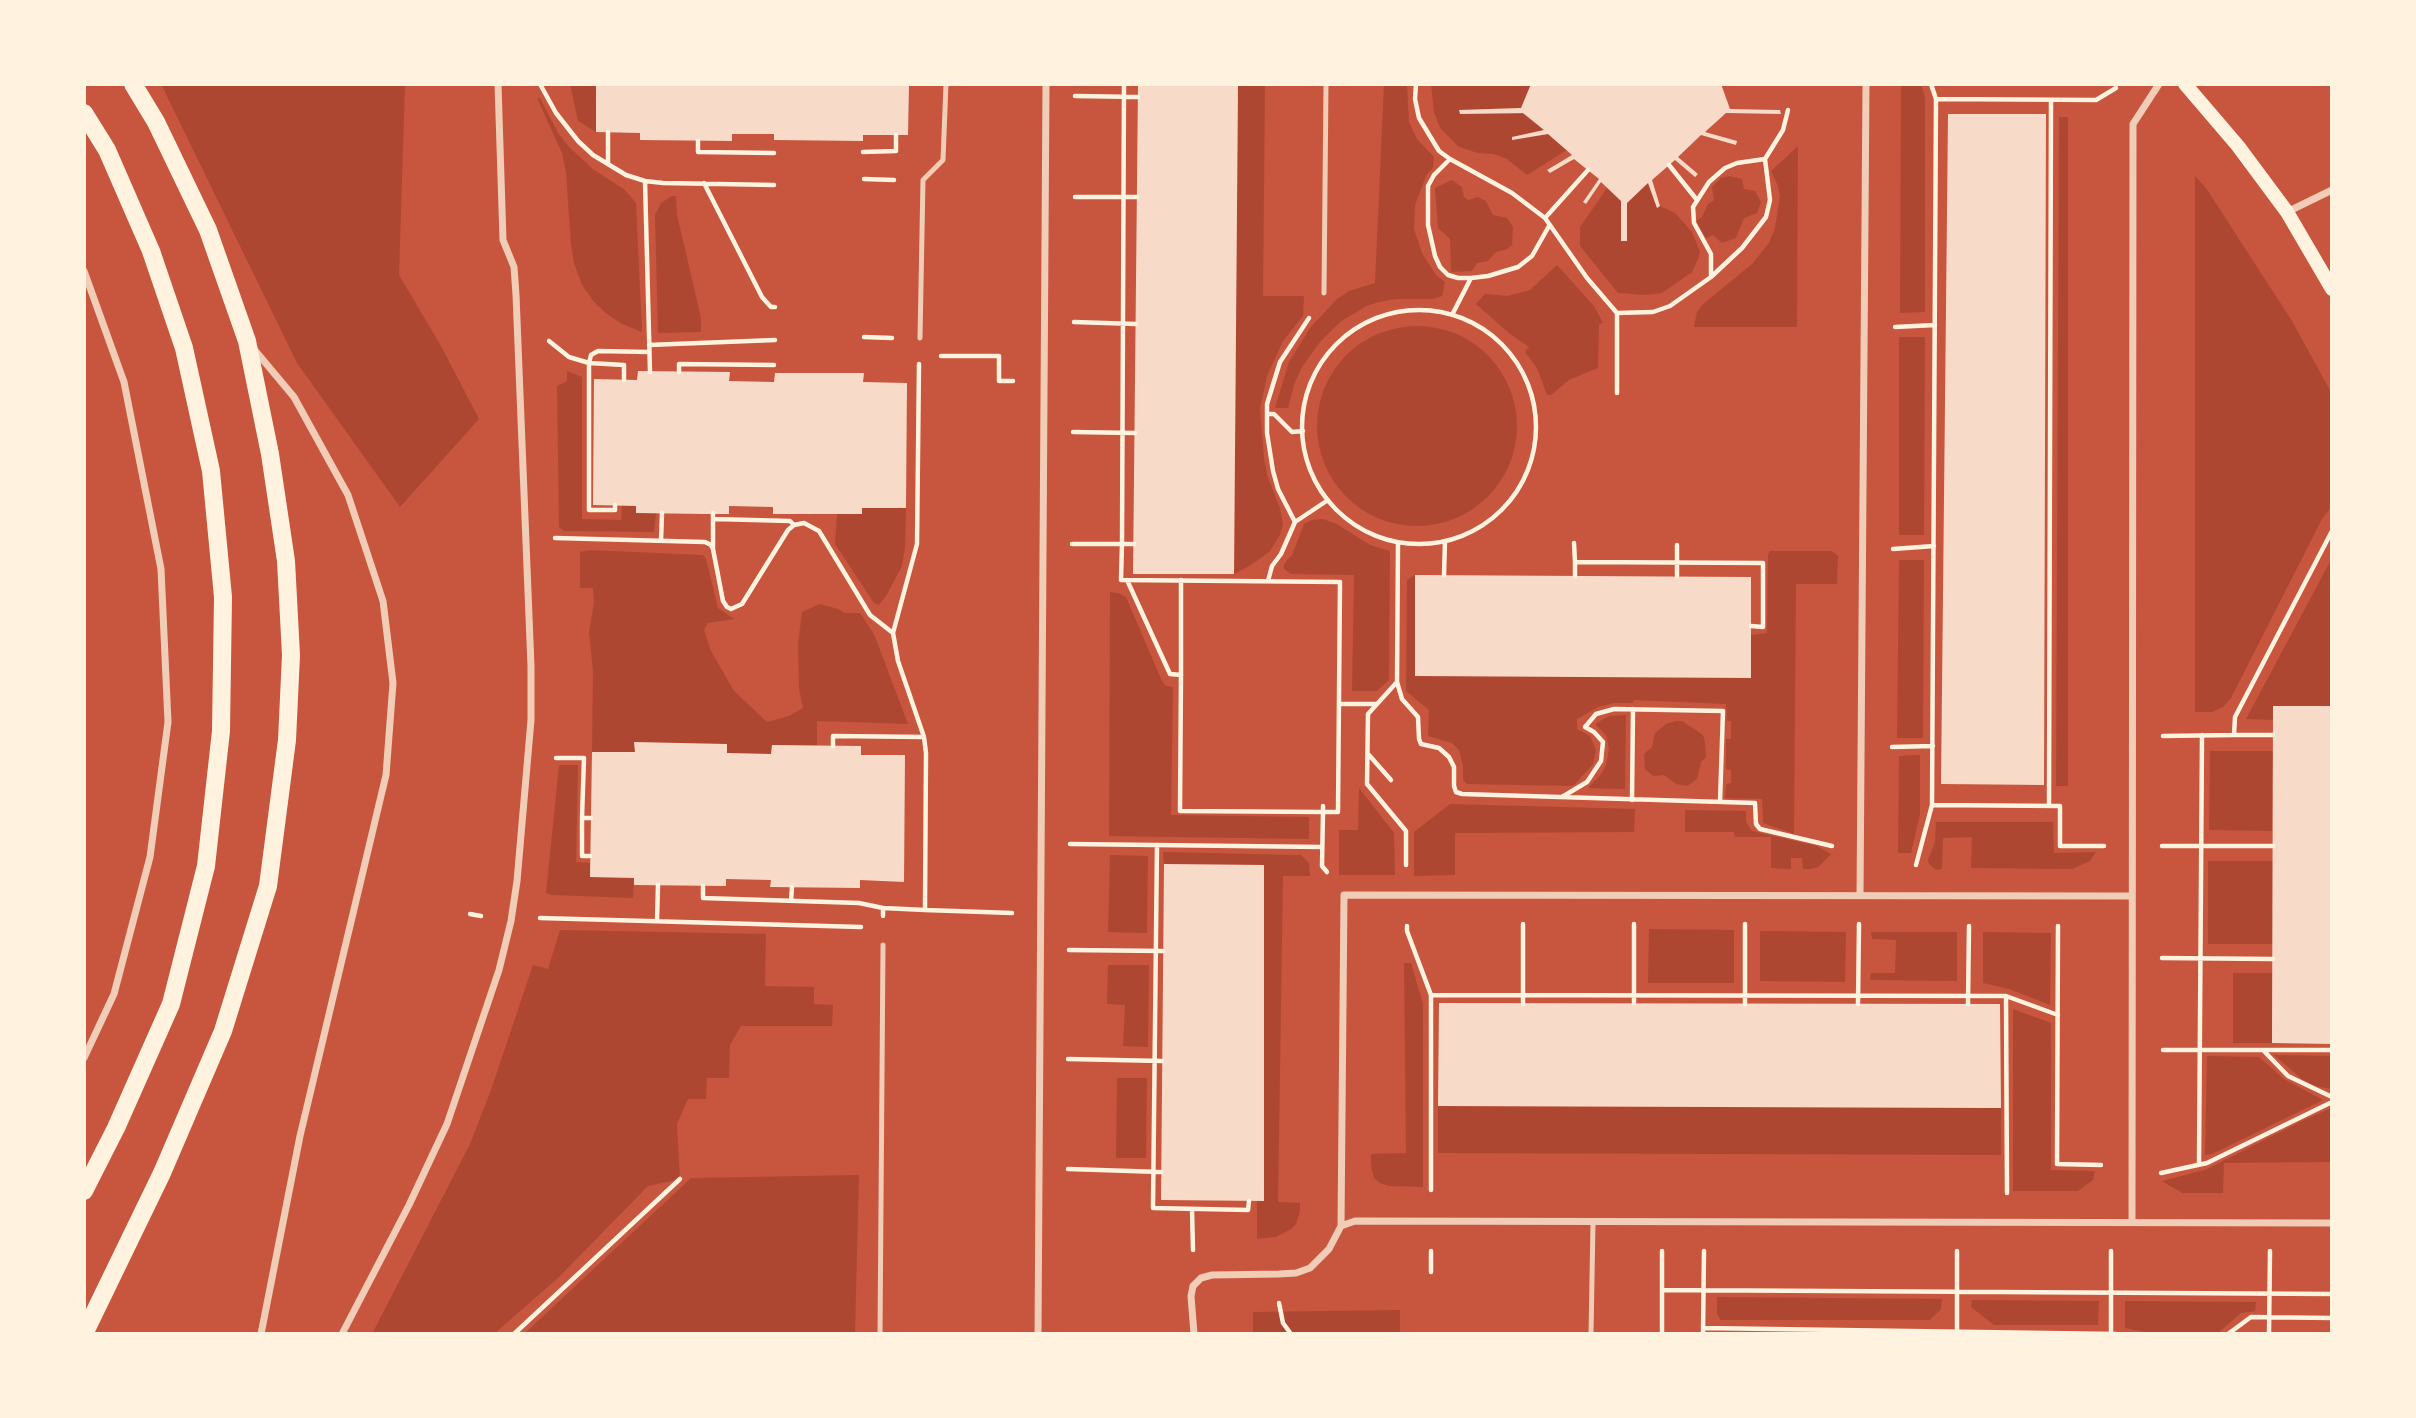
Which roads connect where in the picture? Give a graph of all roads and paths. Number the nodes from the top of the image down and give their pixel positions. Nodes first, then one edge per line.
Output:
1 (133, 84) edge
2 (498, 84) edge
3 (540, 84) edge
4 (946, 84) edge
5 (1046, 84) edge
6 (1124, 84) edge
7 (1326, 84) edge
8 (1416, 84) edge
9 (1866, 84) edge
10 (1931, 84) edge
11 (2159, 84) edge
12 (2185, 84) edge
13 (2116, 88) dead end
14 (1046, 96) junction
15 (1124, 97) junction
16 (1138, 97) dead end
17 (1936, 99) junction
18 (2052, 100) junction
19 (1788, 110) dead end
20 (84, 113) edge
21 (608, 132) dead end
22 (895, 135) dead end
23 (698, 141) dead end
24 (863, 152) dead end
25 (774, 153) dead end
26 (1450, 159) junction
27 (1765, 159) junction
28 (608, 165) junction
29 (1669, 165) dead end
30 (1588, 170) dead end
31 (645, 181) junction
32 (704, 183) junction
33 (774, 185) dead end
34 (2332, 190) edge
35 (1046, 197) junction
36 (1123, 197) junction
37 (1137, 197) dead end
38 (1697, 200) junction
39 (2287, 212) junction
40 (1545, 218) junction
41 (1549, 226) junction
42 (84, 271) edge
43 (1711, 277) junction
44 (1471, 278) junction
45 (2332, 289) edge
46 (1324, 293) joint
47 (775, 307) dead end
48 (1616, 313) junction
49 (1452, 315) junction
50 (1045, 321) junction
51 (1123, 323) junction
52 (1136, 324) dead end
53 (1935, 325) junction
54 (1895, 327) dead end
55 (920, 338) dead end
56 (775, 340) dead end
57 (247, 341) junction
58 (549, 341) dead end
59 (649, 345) junction
60 (649, 352) junction
61 (919, 356) dead end
62 (933, 356) dead end
63 (589, 363) junction
64 (774, 365) dead end
65 (650, 372) dead end
66 (679, 372) dead end
67 (624, 380) dead end
68 (1018, 381) dead end
69 (1617, 393) dead end
70 (1267, 414) junction
71 (1303, 431) junction
72 (1328, 500) junction
73 (615, 505) dead end
74 (662, 513) dead end
75 (1296, 522) junction
76 (794, 525) junction
77 (2332, 531) edge
78 (526, 537) junction
79 (661, 541) junction
80 (1445, 541) junction
81 (1398, 542) junction
82 (1574, 542) dead end
83 (1043, 544) junction
84 (1122, 544) junction
85 (1134, 544) dead end
86 (1677, 545) dead end
87 (1934, 546) junction
88 (713, 549) junction
89 (1893, 549) dead end
90 (1575, 562) junction
91 (1678, 562) junction
92 (1444, 575) dead end
93 (1574, 576) dead end
94 (1677, 576) dead end
95 (1127, 580) junction
96 (1181, 580) junction
97 (1268, 581) junction
98 (1751, 626) dead end
99 (893, 633) junction
100 (1181, 675) junction
101 (1396, 682) junction
102 (1339, 704) junction
103 (1378, 704) junction
104 (1633, 709) junction
105 (2202, 735) junction
106 (2234, 735) junction
107 (2273, 735) dead end
108 (924, 737) junction
109 (2131, 737) junction
110 (833, 746) dead end
111 (1933, 746) junction
112 (1892, 747) dead end
113 (1367, 753) junction
114 (551, 758) dead end
115 (1391, 780) dead end
116 (1561, 798) junction
117 (1632, 800) junction
118 (1720, 802) junction
119 (1932, 805) junction
120 (2049, 806) junction
121 (1323, 809) junction
122 (582, 818) junction
123 (591, 818) dead end
124 (1041, 844) junction
125 (1157, 845) junction
126 (2131, 846) junction
127 (2202, 846) junction
128 (2273, 846) dead end
129 (1841, 849) dead end
130 (590, 856) dead end
131 (1914, 873) dead end
132 (658, 885) dead end
133 (703, 886) dead end
134 (792, 887) dead end
135 (1407, 895) junction
136 (1524, 895) junction
137 (1633, 895) junction
138 (1860, 895) junction
139 (2131, 896) junction
140 (791, 901) junction
141 (883, 908) junction
142 (925, 910) junction
143 (1016, 914) dead end
144 (536, 918) dead end
145 (657, 921) junction
146 (1745, 924) dead end
147 (1859, 925) dead end
148 (1969, 926) dead end
149 (2058, 926) dead end
150 (882, 928) junction
151 (883, 945) joint
152 (1040, 950) junction
153 (1155, 951) junction
154 (1163, 951) dead end
155 (2130, 958) junction
156 (2201, 958) junction
157 (2273, 959) dead end
158 (1431, 995) junction
159 (1522, 995) junction
160 (1633, 995) junction
161 (1744, 995) junction
162 (1858, 996) junction
163 (1969, 996) junction
164 (2007, 996) junction
165 (1634, 1003) dead end
166 (1522, 1004) dead end
167 (1745, 1004) dead end
168 (1858, 1004) dead end
169 (1968, 1004) dead end
170 (2058, 1015) junction
171 (2131, 1050) junction
172 (2200, 1050) junction
173 (2263, 1050) junction
174 (2332, 1050) edge
175 (84, 1058) edge
176 (1040, 1059) junction
177 (1154, 1061) junction
178 (1162, 1061) dead end
179 (2332, 1097) edge
180 (2332, 1102) edge
181 (2199, 1164) junction
182 (2101, 1165) dead end
183 (1040, 1168) junction
184 (1154, 1172) junction
185 (1161, 1172) dead end
186 (2132, 1177) junction
187 (680, 1179) dead end
188 (84, 1191) edge
189 (2007, 1197) dead end
190 (1249, 1201) dead end
191 (1192, 1209) junction
192 (1431, 1221) junction
193 (1662, 1222) junction
194 (1704, 1222) junction
195 (1957, 1222) junction
196 (2111, 1222) junction
197 (2132, 1222) junction
198 (1592, 1223) junction
199 (2271, 1223) junction
200 (2332, 1223) edge
201 (1342, 1226) junction
202 (1192, 1247) dead end
203 (1431, 1272) dead end
204 (1662, 1290) junction
205 (1704, 1290) junction
206 (1957, 1292) junction
207 (2111, 1293) junction
208 (2269, 1294) junction
209 (2332, 1294) edge
210 (2269, 1317) junction
211 (2332, 1318) edge
212 (1703, 1331) edge
213 (1957, 1333) edge
214 (84, 1334) edge
215 (261, 1334) edge
216 (342, 1334) edge
217 (514, 1334) edge
218 (880, 1334) edge
219 (1038, 1334) edge
220 (1194, 1334) edge
221 (1591, 1334) edge
222 (1662, 1334) edge
223 (2112, 1334) edge
224 (2228, 1334) edge
225 (2269, 1334) edge

1 - 57 main road
2 - 78 street
3 - 28 path
4 - 55 lane
5 - 14 street
6 - 15 path
7 - 46 lane
8 - 26 path
9 - 138 street
10 - 17 path
11 - 109 street
12 - 39 main road
13 - 18 path
14 - 15 path
14 - 35 street
15 - 16 path
15 - 36 path
17 - 18 path
17 - 53 path
18 - 120 path
19 - 27 path
20 - 188 main road
21 - 28 path
22 - 24 path
23 - 25 path
26 - 40 path
26 - 44 path
27 - 38 path
27 - 43 path
28 - 31 path
29 - 38 path
30 - 40 path
31 - 32 path
31 - 59 path
32 - 33 path
32 - 47 path
34 - 39 street
35 - 36 path
35 - 50 street
36 - 37 path
36 - 51 path
38 - 43 path
39 - 45 main road
40 - 41 path
41 - 44 path
41 - 48 path
42 - 175 street
43 - 48 path
44 - 49 path
46 - 70 path
48 - 69 path
49 - 71 path
49 - 80 path
50 - 51 path
50 - 83 street
51 - 52 path
51 - 84 path
53 - 54 path
53 - 87 path
56 - 59 path
57 - 214 main road
57 - 215 street
58 - 63 path
59 - 60 path
60 - 63 path
60 - 65 path
61 - 99 path
62 - 68 path
63 - 67 path
63 - 73 path
64 - 66 path
70 - 71 path
70 - 75 path
71 - 72 path
72 - 75 path
72 - 81 path
74 - 79 path
75 - 97 path
76 - 88 path
76 - 88 path
76 - 99 path
77 - 106 path
78 - 79 path
78 - 216 street
79 - 88 path
80 - 81 path
80 - 92 path
81 - 101 path
82 - 90 path
83 - 84 path
83 - 124 street
84 - 85 path
84 - 95 path
86 - 91 path
87 - 89 path
87 - 111 path
90 - 91 path
90 - 93 path
91 - 94 path
91 - 98 path
95 - 96 path
95 - 100 path
96 - 97 path
96 - 100 path
97 - 102 path
99 - 108 path
100 - 121 path
101 - 103 path
101 - 116 path
102 - 103 path
102 - 121 path
103 - 113 path
104 - 116 path
104 - 117 path
104 - 118 path
105 - 106 path
105 - 109 path
105 - 127 path
106 - 107 path
108 - 110 path
108 - 142 path
109 - 126 street
111 - 112 path
111 - 119 path
113 - 115 path
113 - 135 path
114 - 122 path
116 - 117 path
117 - 118 path
118 - 129 path
119 - 120 path
119 - 131 path
120 - 126 path
121 - 125 path
122 - 123 path
122 - 130 path
124 - 125 path
124 - 152 street
125 - 153 path
126 - 127 path
126 - 139 street
127 - 128 path
127 - 156 path
132 - 145 path
133 - 140 path
134 - 140 path
135 - 136 street
135 - 158 path
135 - 201 street
136 - 137 street
136 - 159 path
137 - 138 street
137 - 160 path
138 - 139 street
139 - 155 street
140 - 141 path
141 - 142 path
141 - 150 path
142 - 143 path
144 - 145 path
145 - 150 path
146 - 161 path
147 - 162 path
148 - 163 path
149 - 170 path
150 - 151 path
151 - 218 lane
152 - 153 path
152 - 176 street
153 - 154 path
153 - 177 path
155 - 156 path
155 - 171 street
156 - 157 path
156 - 172 path
158 - 159 path
158 - 192 path
159 - 160 path
159 - 166 path
160 - 161 path
160 - 165 path
161 - 162 path
161 - 167 path
162 - 163 path
162 - 168 path
163 - 164 path
163 - 169 path
164 - 170 path
164 - 189 path
170 - 182 path
171 - 172 path
171 - 186 street
172 - 173 path
172 - 181 path
173 - 174 path
173 - 179 path
176 - 177 path
176 - 183 street
177 - 178 path
177 - 184 path
180 - 181 path
181 - 186 path
183 - 184 path
183 - 219 street
184 - 185 path
184 - 191 path
186 - 197 street
187 - 217 path
190 - 191 path
191 - 202 path
192 - 198 street
192 - 201 street
192 - 203 path
193 - 194 street
193 - 198 street
193 - 204 path
194 - 195 street
194 - 205 path
195 - 196 street
195 - 206 path
196 - 197 street
196 - 207 path
197 - 199 street
198 - 221 lane
199 - 200 street
199 - 208 path
201 - 220 street
204 - 205 path
204 - 222 path
205 - 206 path
205 - 212 path
206 - 207 path
206 - 213 path
207 - 208 path
207 - 223 path
208 - 209 path
208 - 210 path
210 - 211 path
210 - 224 path
210 - 225 path
212 - 213 path
213 - 223 path

